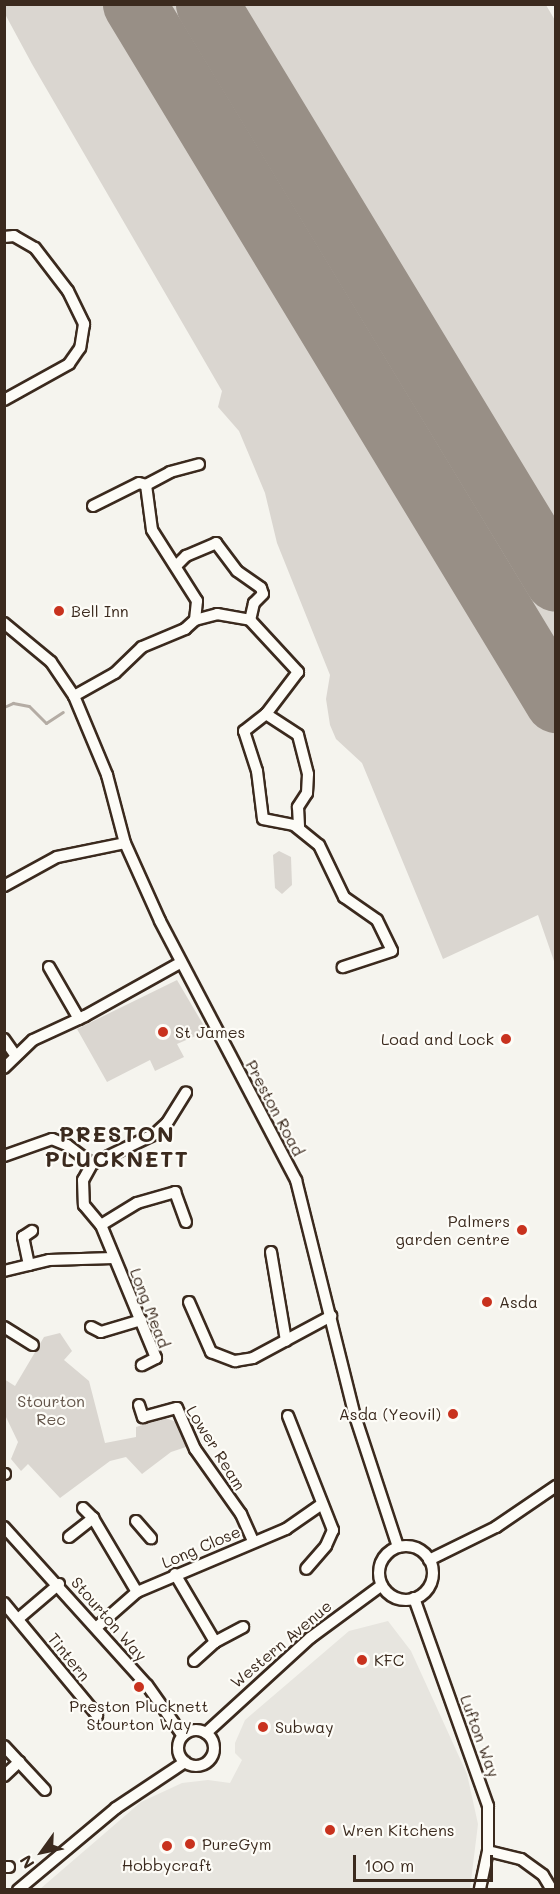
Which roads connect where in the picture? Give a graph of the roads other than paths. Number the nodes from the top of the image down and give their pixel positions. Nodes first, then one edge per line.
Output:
1 (4, 237) edge
2 (4, 400) edge
3 (199, 464) dead end
4 (146, 485) junction
5 (93, 506) dead end
6 (177, 565) junction
7 (197, 601) junction
8 (216, 614) junction
9 (195, 620) junction
10 (250, 620) junction
11 (4, 623) edge
12 (74, 696) junction
13 (266, 714) junction
14 (300, 828) junction
15 (125, 843) junction
16 (4, 886) edge
17 (180, 963) junction
18 (49, 967) dead end
19 (343, 967) dead end
20 (79, 1019) junction
21 (4, 1039) edge
22 (15, 1055) junction
23 (4, 1068) edge
24 (186, 1092) dead end
25 (4, 1156) edge
26 (92, 1164) junction
27 (186, 1222) dead end
28 (101, 1225) junction
29 (32, 1231) dead end
30 (271, 1252) dead end
31 (113, 1257) junction
32 (29, 1265) junction
33 (4, 1271) edge
34 (189, 1302) dead end
35 (331, 1316) junction
36 (141, 1320) junction
37 (4, 1327) edge
38 (91, 1327) dead end
39 (286, 1341) junction
40 (33, 1345) dead end
41 (142, 1365) dead end
42 (139, 1405) dead end
43 (288, 1416) dead end
44 (555, 1486) edge
45 (322, 1504) junction
46 (82, 1508) dead end
47 (93, 1518) junction
48 (136, 1521) dead end
49 (4, 1527) edge
50 (69, 1537) dead end
51 (151, 1538) dead end
52 (253, 1541) junction
53 (398, 1547) junction
54 (429, 1560) junction
55 (306, 1569) dead end
56 (175, 1574) junction
57 (59, 1584) junction
58 (382, 1585) junction
59 (137, 1592) junction
60 (414, 1598) junction
61 (4, 1603) edge
62 (18, 1619) junction
63 (243, 1627) dead end
64 (97, 1628) junction
65 (215, 1642) junction
66 (194, 1661) dead end
67 (97, 1715) dead end
68 (206, 1733) junction
69 (183, 1736) junction
70 (4, 1746) edge
71 (19, 1762) junction
72 (184, 1762) junction
73 (4, 1776) edge
74 (45, 1790) dead end
75 (488, 1851) junction
76 (18, 1890) edge
77 (480, 1890) edge
78 (552, 1890) edge

1 - 2 street
3 - 4 street
4 - 5 street
4 - 6 street
6 - 7 street
6 - 10 street
7 - 8 street
7 - 9 street
8 - 9 street
8 - 10 street
9 - 12 street
10 - 13 street
11 - 12 street, Preston Road
12 - 15 street, Preston Road
13 - 14 street
13 - 14 street
14 - 19 street
15 - 16 street
15 - 17 street, Preston Road
17 - 20 street
17 - 35 street, Preston Road
18 - 20 street
20 - 22 street
21 - 22 street
22 - 23 street
24 - 26 street
25 - 26 street
26 - 28 street, Long Mead
27 - 28 street
28 - 31 street, Long Mead
29 - 32 street
30 - 39 street
31 - 32 street, Long Mead
31 - 36 street, Long Mead
32 - 33 street, Long Mead
34 - 39 street
35 - 39 street
35 - 53 street, Preston Road
36 - 38 street
36 - 41 street, Long Mead
37 - 40 street
42 - 52 street, Lower Ream
43 - 45 street
44 - 54 street
45 - 52 street, Long Close
45 - 55 street
46 - 47 street
47 - 50 street
47 - 59 street
48 - 51 street
49 - 57 street, Stourton Way
52 - 56 street, Long Close
53 - 54 street
53 - 58 street
54 - 60 street
56 - 59 street, Long Close
56 - 65 street
57 - 62 street
57 - 64 street, Stourton Way
58 - 60 street
58 - 68 street, Western Avenue
59 - 64 street, Long Close
60 - 75 street, Lufton Way
61 - 62 street, Tintern
62 - 67 street, Tintern
63 - 65 street
64 - 69 street, Stourton Way
65 - 66 street
68 - 69 street
68 - 72 street
69 - 72 street
70 - 71 street
71 - 73 street
71 - 74 street
72 - 76 street
75 - 77 street, Lufton Way
75 - 78 street

